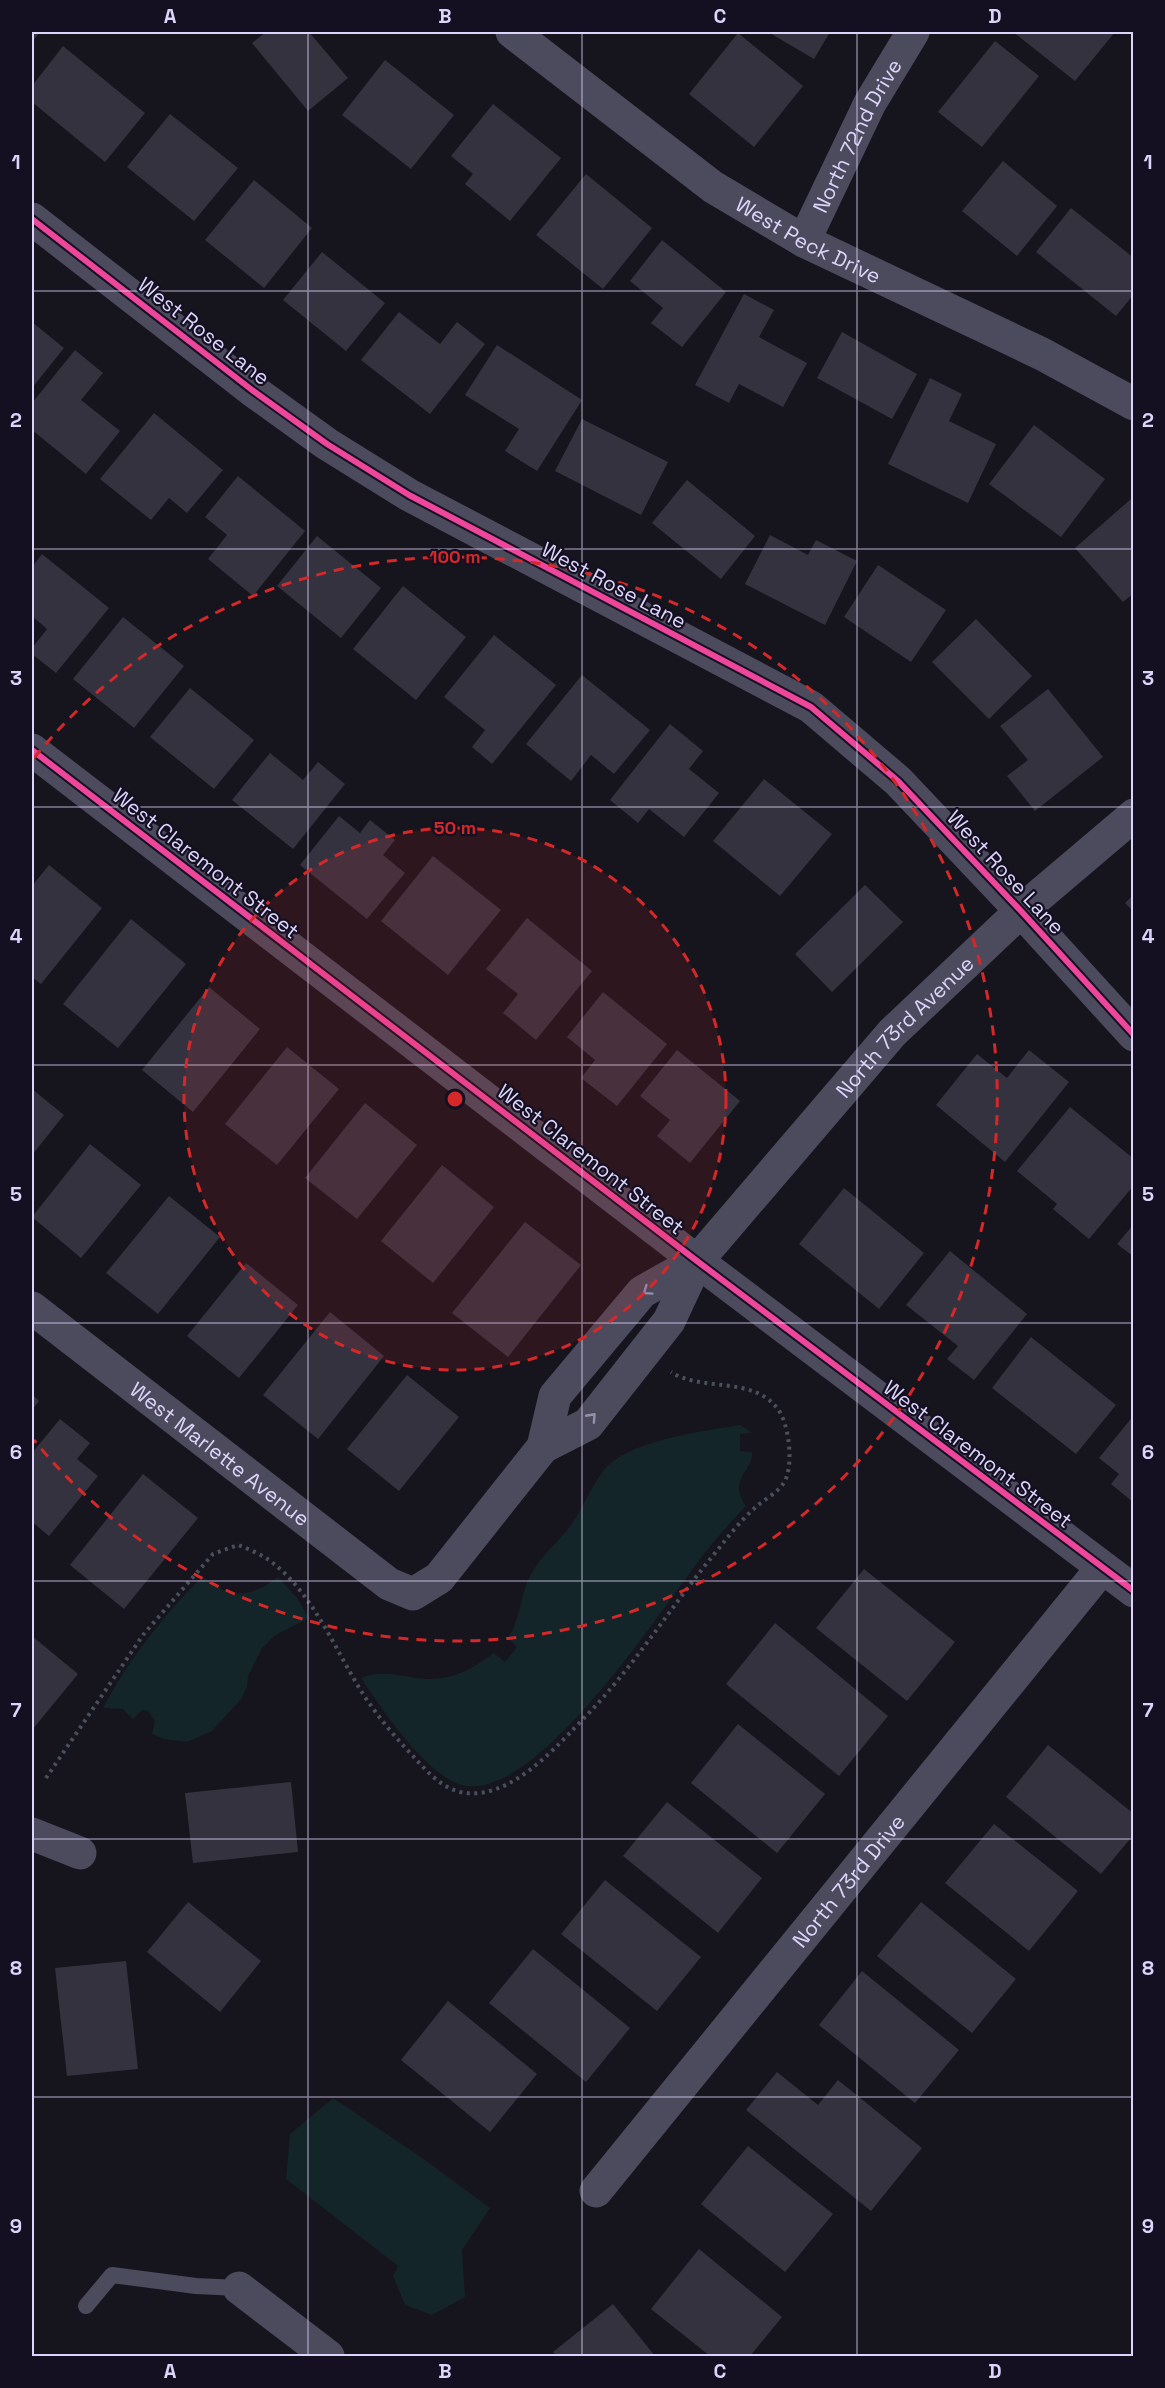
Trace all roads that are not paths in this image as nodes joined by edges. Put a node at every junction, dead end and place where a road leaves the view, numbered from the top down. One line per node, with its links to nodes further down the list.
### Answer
1 (512, 32): 4 (street, West Peck Drive)
2 (913, 32): 4 (street, North 72nd Drive)
3 (32, 219): 8 (street, West Rose Lane)
4 (804, 241): 5 (street, West Peck Drive)
5 (1134, 404)
6 (32, 750): 10 (street, West Claremont Street)
7 (1134, 815): 8 (street, North 73rd Avenue)
8 (1021, 911): 9 (street, West Rose Lane); 10 (street, North 73rd Avenue)
9 (1134, 1035)
10 (697, 1261): 12 (street, North 73rd Avenue, one-way to 10); 12 (street, North 73rd Avenue, one-way to 12); 13 (street, West Claremont Street)
11 (32, 1308): 15 (street, West Marlette Avenue)
12 (543, 1447): 15 (street, North 73rd Avenue)
13 (1102, 1568): 14 (street, West Claremont Street); 18 (street, North 73rd Drive)
14 (1134, 1591)
15 (413, 1594)
16 (32, 1834): 17 (street)
17 (80, 1853)
18 (596, 2191)
19 (239, 2288): 20 (lane); 21 (street)
20 (86, 2306)
21 (328, 2356)

